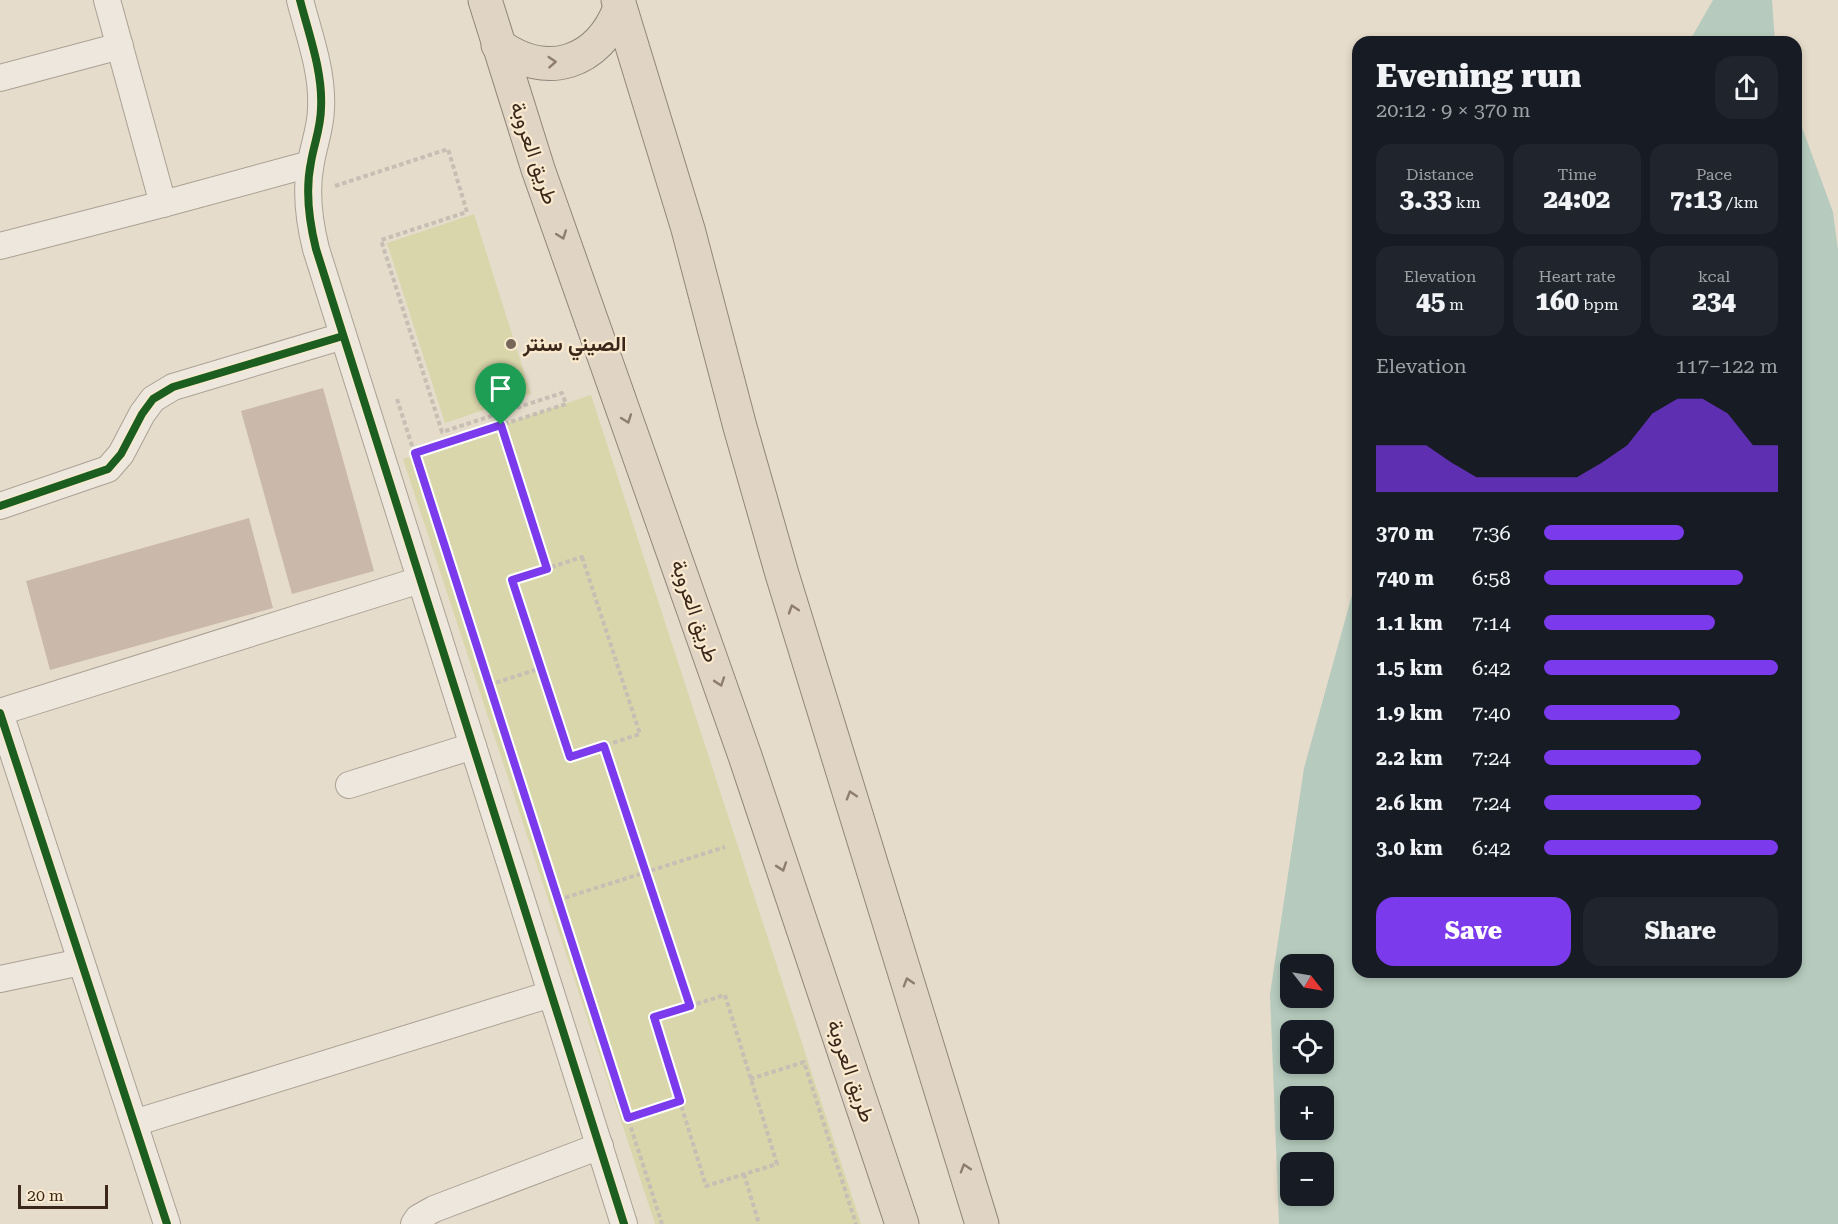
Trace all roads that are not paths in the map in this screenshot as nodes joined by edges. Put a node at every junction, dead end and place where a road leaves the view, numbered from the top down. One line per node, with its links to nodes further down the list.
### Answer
1 (107, 0): 6 (street)
2 (300, 0): 8 (street)
3 (485, 0): 5 (highway, طريق العروبة)
4 (619, 4): 5 (highway, one-way to 4); 26 (highway, one-way to 4)
5 (498, 45): 25 (highway, طريق العروبة, one-way to 25)
6 (120, 46): 7 (street); 9 (street)
7 (0, 78)
8 (310, 164): 9 (street); 11 (street)
9 (163, 204): 10 (street)
10 (0, 246)
11 (344, 336): 12 (street); 13 (street)
12 (0, 506)
13 (420, 580): 14 (street); 15 (street)
14 (0, 712): 17 (street)
15 (473, 746): 16 (street); 19 (street)
16 (350, 785)
17 (81, 962): 18 (street); 20 (street)
18 (0, 979)
19 (551, 994): 20 (street); 21 (street)
20 (134, 1123): 22 (street)
21 (600, 1146): 23 (street); 24 (street)
22 (167, 1224)
23 (414, 1224)
24 (624, 1224)
25 (902, 1224)
26 (982, 1224)

